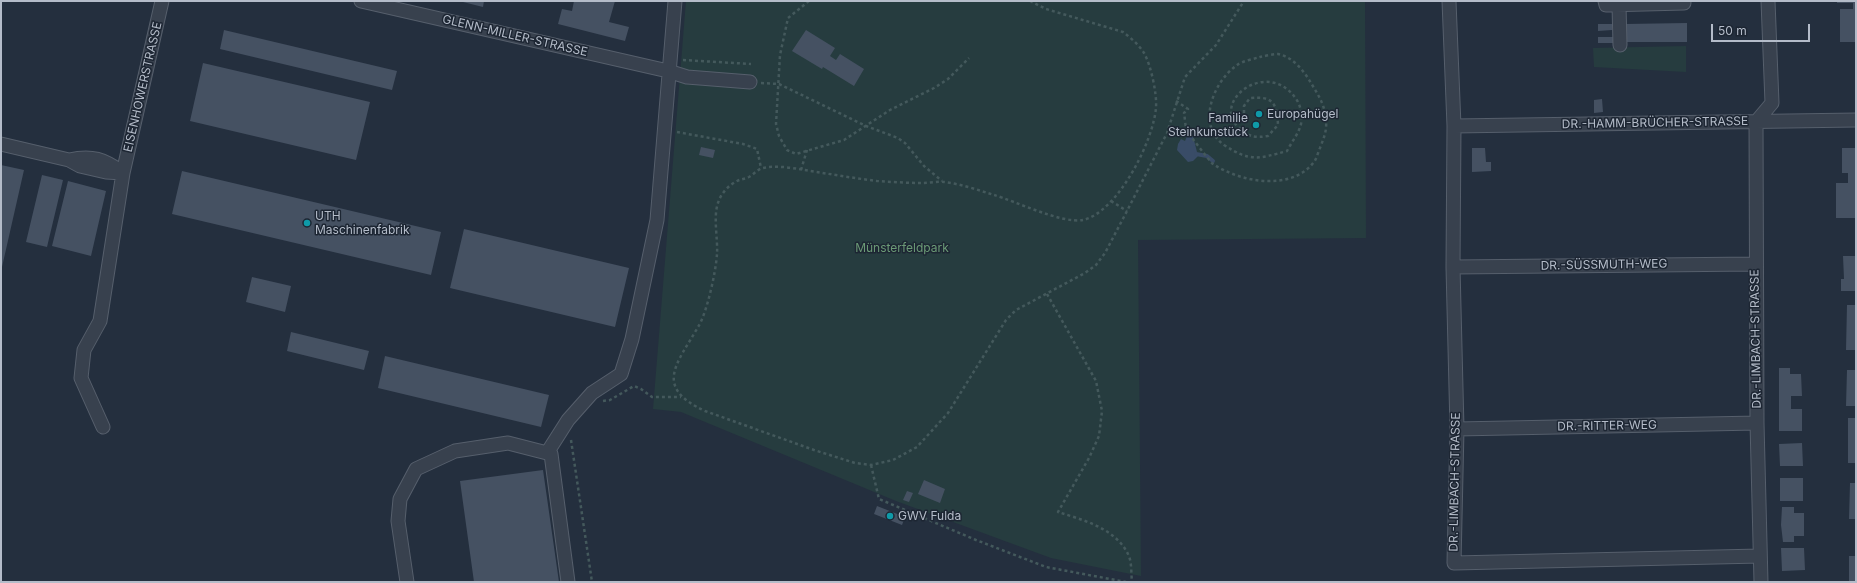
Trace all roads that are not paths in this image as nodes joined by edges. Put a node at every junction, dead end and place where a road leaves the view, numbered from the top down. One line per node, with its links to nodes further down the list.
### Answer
1 (162, 1): 16 (street, EISENHOWERSTRASSE)
2 (361, 1): 10 (street, GLENN-MILLER-STRASSE)
3 (675, 1): 10 (street)
4 (1449, 1): 14 (street, DR.-LIMBACH-STRASSE)
5 (1605, 1): 8 (street)
6 (1768, 1): 13 (street)
7 (1684, 4): 8 (street)
8 (1619, 5): 9 (street)
9 (1620, 45)
10 (668, 71): 11 (street, GLENN-MILLER-STRASSE); 22 (street)
11 (750, 82)
12 (1856, 120): 13 (street, DR.-HAMM-BRÜCHER-STRASSE)
13 (1756, 122): 14 (street, DR.-HAMM-BRÜCHER-STRASSE); 17 (street, DR.-LIMBACH-STRASSE)
14 (1454, 126): 18 (street, DR.-LIMBACH-STRASSE)
15 (1, 144): 16 (street)
16 (123, 173): 20 (street, EISENHOWERSTRASSE)
17 (1755, 264): 18 (street, DR.-SÜSSMUTH-WEG); 19 (street, DR.-LIMBACH-STRASSE)
18 (1453, 267): 21 (street, DR.-LIMBACH-STRASSE)
19 (1757, 423): 21 (street, DR.-RITTER-WEG); 23 (street, DR.-LIMBACH-STRASSE)
20 (103, 427)
21 (1457, 430): 23 (street, DR.-LIMBACH-STRASSE)
22 (547, 453): 24 (street); 25 (street)
23 (1760, 556): 26 (street, DR.-LIMBACH-STRASSE)
24 (407, 582)
25 (568, 582)
26 (1761, 582)

